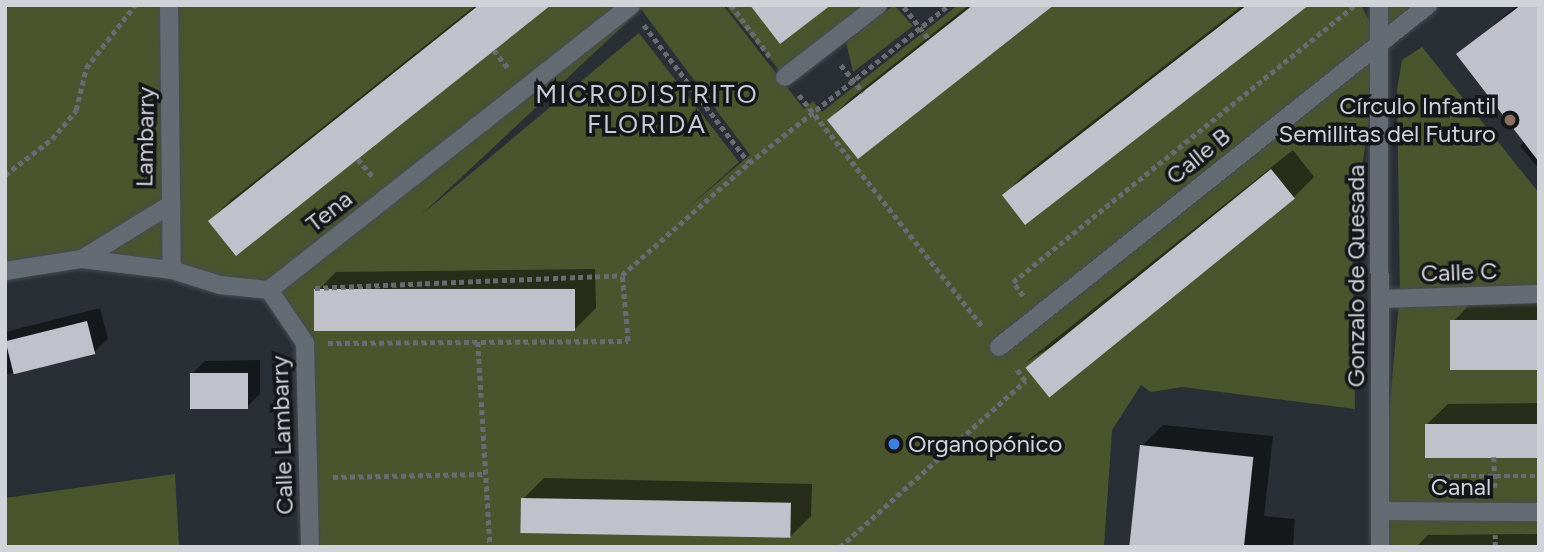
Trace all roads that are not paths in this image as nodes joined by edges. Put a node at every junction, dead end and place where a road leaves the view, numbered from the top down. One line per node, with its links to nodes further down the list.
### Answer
1 (169, 5): 8 (street, Lambarry)
2 (878, 5): 7 (street)
3 (1379, 5): 6 (street, Gonzalo de Quesada)
4 (1428, 5): 6 (street, Calle B)
5 (630, 6): 12 (street, Tena)
6 (1380, 42): 14 (street, Gonzalo de Quesada); 15 (street, Calle B)
7 (785, 77)
8 (168, 206): 9 (street); 10 (street, Lambarry)
9 (82, 259): 10 (street); 11 (street)
10 (172, 270): 12 (street)
11 (5, 271)
12 (269, 290): 18 (street, Calle Lambarry)
13 (1539, 294): 14 (street, Calle C)
14 (1380, 299): 16 (street, Gonzalo de Quesada)
15 (999, 347)
16 (1382, 511): 17 (street, Canal); 19 (street, Gonzalo de Quesada)
17 (1539, 512)
18 (310, 547)
19 (1380, 547)

